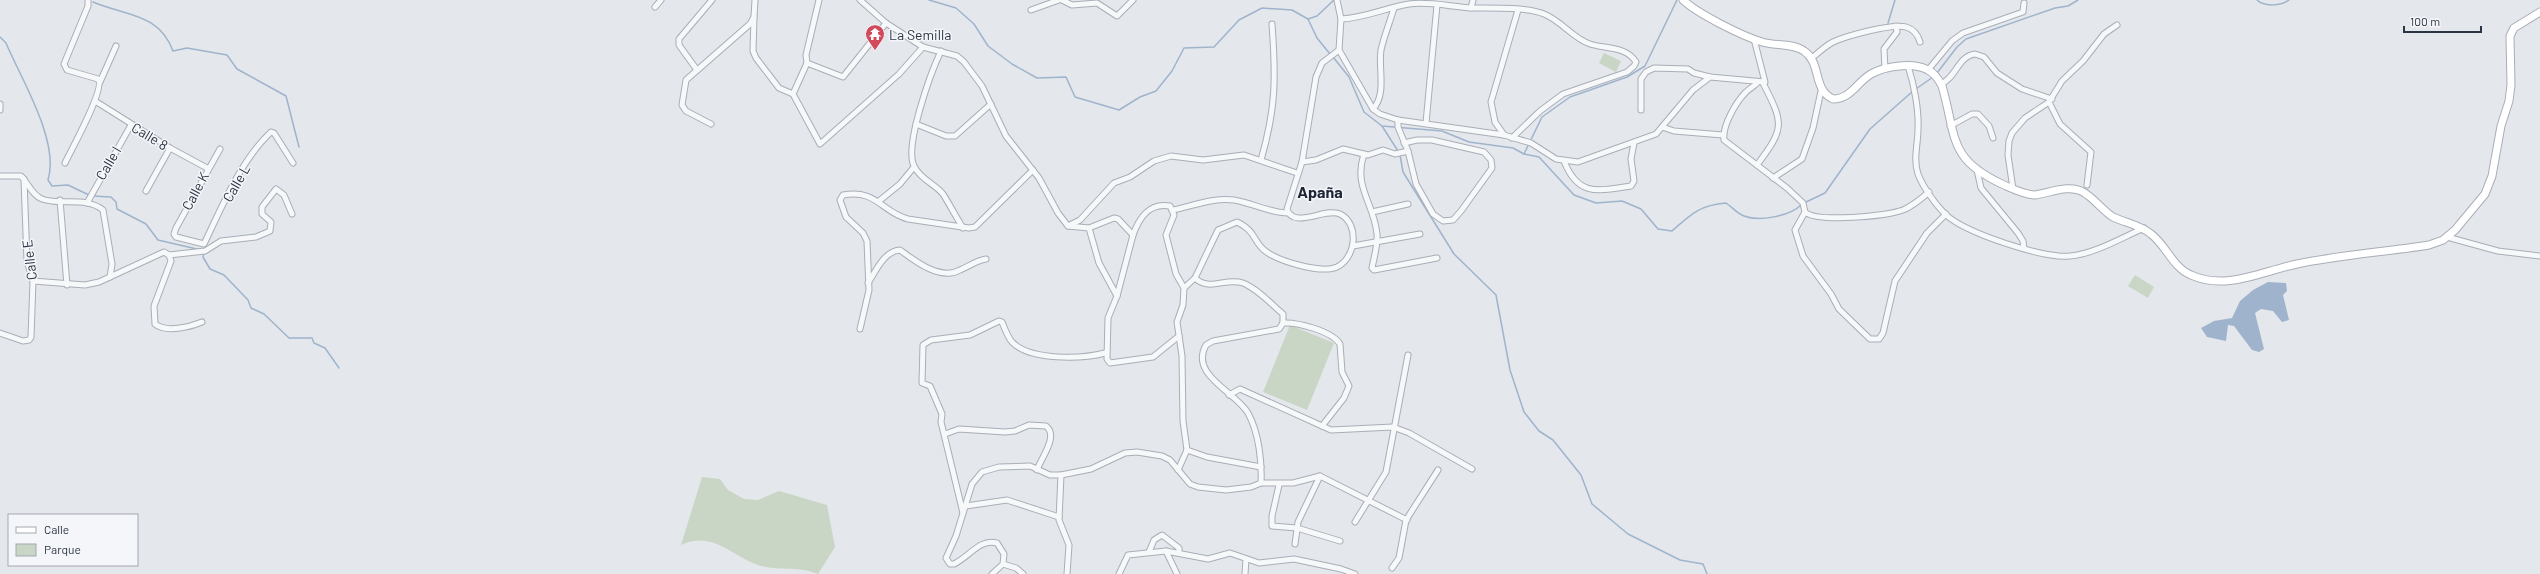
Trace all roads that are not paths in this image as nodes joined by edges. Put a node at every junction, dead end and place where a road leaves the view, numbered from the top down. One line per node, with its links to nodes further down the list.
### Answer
1 (88, 0): 40 (street)
2 (661, 0): 14 (street)
3 (712, 0): 36 (street)
4 (755, 0): 20 (street)
5 (819, 0): 33 (street)
6 (860, 0): 22 (street)
7 (1061, 0): 8 (street); 17 (street)
8 (1133, 0)
9 (1337, 0): 21 (street)
10 (1474, 0): 16 (street)
11 (1685, 1): 26 (main road)
12 (2024, 3): 37 (street)
13 (1437, 5): 15 (street); 16 (street); 52 (street)
14 (655, 6)
15 (1394, 8): 21 (street); 48 (street)
16 (1471, 8): 18 (street)
17 (1031, 10)
18 (1518, 10): 58 (street); 60 (street)
19 (2540, 12): 102 (main road)
20 (754, 17): 36 (street); 43 (street)
21 (1341, 19): 30 (street)
22 (886, 23): 29 (street); 33 (street)
23 (1272, 24): 68 (street)
24 (2117, 25): 44 (street)
25 (1896, 26): 27 (street); 32 (street); 35 (street)
26 (1754, 39): 32 (main road); 41 (street)
27 (1920, 42)
28 (116, 46): 40 (street)
29 (923, 46): 31 (street); 43 (street)
30 (1340, 50): 48 (street); 70 (street)
31 (941, 51): 47 (street); 54 (street)
32 (1811, 59): 42 (main road)
33 (807, 63): 43 (street)
34 (1908, 66): 35 (main road); 37 (main road); 85 (street)
35 (1885, 69): 42 (main road)
36 (697, 70): 53 (street)
37 (1929, 71): 39 (main road)
38 (1710, 78): 41 (street); 50 (street); 57 (street)
39 (1939, 81): 44 (street); 56 (main road)
40 (100, 82): 45 (street)
41 (1761, 82): 59 (street); 73 (street)
42 (1822, 91): 80 (street)
43 (793, 94)
44 (2050, 100): 82 (street); 83 (street)
45 (95, 101): 55 (street, Calle 8); 71 (street)
46 (0, 104): 49 (street)
47 (991, 104): 54 (street); 76 (street)
48 (1373, 109): 51 (street)
49 (0, 110)
50 (1642, 110)
51 (1398, 120): 52 (street); 62 (street)
52 (1426, 122): 58 (street)
53 (711, 124)
54 (916, 124): 74 (street)
55 (131, 125): 64 (street, Calle 8); 88 (street, Calle I)
56 (1950, 126): 61 (street); 77 (main road)
57 (1662, 127): 59 (street); 63 (street)
58 (1504, 135): 60 (street)
59 (1723, 135): 73 (street)
60 (1512, 138): 69 (street)
61 (1993, 138)
62 (1404, 143): 66 (street); 66 (street)
63 (1634, 143): 69 (street); 69 (street)
64 (170, 148): 75 (street, Calle 8); 84 (street)
65 (220, 149): 75 (street, Calle K)
66 (1406, 152): 67 (street)
67 (1364, 154): 70 (street); 91 (street)
68 (1261, 160): 78 (street); 96 (street)
69 (1564, 161)
70 (1302, 162): 78 (street)
71 (64, 163)
72 (293, 163): 104 (street, Calle L)
73 (1757, 165): 80 (street)
74 (914, 167): 87 (street); 97 (street)
75 (207, 168): 104 (street, Calle K)
76 (1033, 170): 96 (street); 97 (street)
77 (1977, 170): 83 (main road); 106 (street)
78 (1297, 173): 94 (street)
79 (0, 176): 81 (street)
80 (1773, 178): 92 (street)
81 (24, 179): 86 (street); 114 (street, Calle E)
82 (2087, 185)
83 (2013, 189): 99 (main road)
84 (146, 191)
85 (1929, 192): 92 (street); 95 (street)
86 (60, 200): 88 (street); 116 (street)
87 (879, 201): 97 (street); 115 (street)
88 (87, 203): 112 (street)
89 (1408, 204): 91 (street)
90 (1173, 210): 94 (street); 101 (street); 117 (street)
91 (1372, 212): 103 (street)
92 (1805, 212): 95 (street)
93 (292, 214): 107 (street)
94 (1288, 214): 105 (street)
95 (1946, 214): 106 (street)
96 (1068, 226): 98 (street)
97 (964, 228)
98 (1089, 228): 101 (street); 118 (street)
99 (2144, 228): 102 (main road); 106 (street)
100 (1420, 234): 103 (street)
101 (1133, 235): 118 (street)
102 (2447, 237): 109 (street)
103 (1376, 242): 105 (street); 110 (street)
104 (204, 244): 107 (street)
105 (1352, 246): 113 (street)
106 (2024, 248)
107 (207, 250): 108 (street)
108 (169, 254): 112 (street); 119 (street)
109 (2540, 256)
110 (1437, 258)
111 (986, 259): 115 (street)
112 (110, 277): 116 (street)
113 (1195, 278): 117 (street); 120 (street)
114 (33, 281): 116 (street); 122 (street, Calle E)
115 (868, 283): 121 (street)
116 (68, 285)
117 (1184, 288): 123 (street)
118 (1117, 296): 124 (street)
119 (202, 322)
120 (1283, 323): 126 (street); 127 (street)
121 (860, 329)
122 (0, 333)
123 (1179, 336): 124 (street); 130 (street)
124 (1106, 353): 129 (street)
125 (1408, 355): 128 (street)
126 (1229, 395): 127 (street); 131 (street)
127 (1322, 426): 128 (street)
128 (1393, 427): 135 (street); 140 (street)
129 (945, 434): 132 (street); 142 (street)
130 (1187, 450): 131 (street); 133 (street)
131 (1261, 467): 138 (street)
132 (1037, 470): 136 (street); 141 (street)
133 (1178, 470): 136 (street); 138 (street)
134 (1438, 470): 144 (street)
135 (1472, 470)
136 (1061, 475): 143 (street)
137 (1320, 476): 139 (street); 140 (street); 146 (street)
138 (1261, 483): 139 (street)
139 (1279, 485): 146 (street)
140 (1368, 499): 144 (street); 145 (street)
141 (966, 506): 142 (street); 143 (street)
142 (964, 514): 153 (street)
143 (1059, 517): 157 (street)
144 (1407, 520): 154 (street)
145 (1355, 522)
146 (1297, 528): 147 (street); 148 (street)
147 (1340, 541)
148 (1294, 544)
149 (1166, 551): 150 (street); 151 (street); 159 (street)
150 (1149, 552): 151 (street); 158 (street)
151 (1179, 553): 152 (street)
152 (1246, 559): 160 (street); 161 (street)
153 (1003, 564): 155 (street); 156 (street)
154 (1392, 568)
155 (992, 574)
156 (1023, 574)
157 (1066, 574)
158 (1119, 574)
159 (1177, 574)
160 (1246, 574)
161 (1355, 574)

